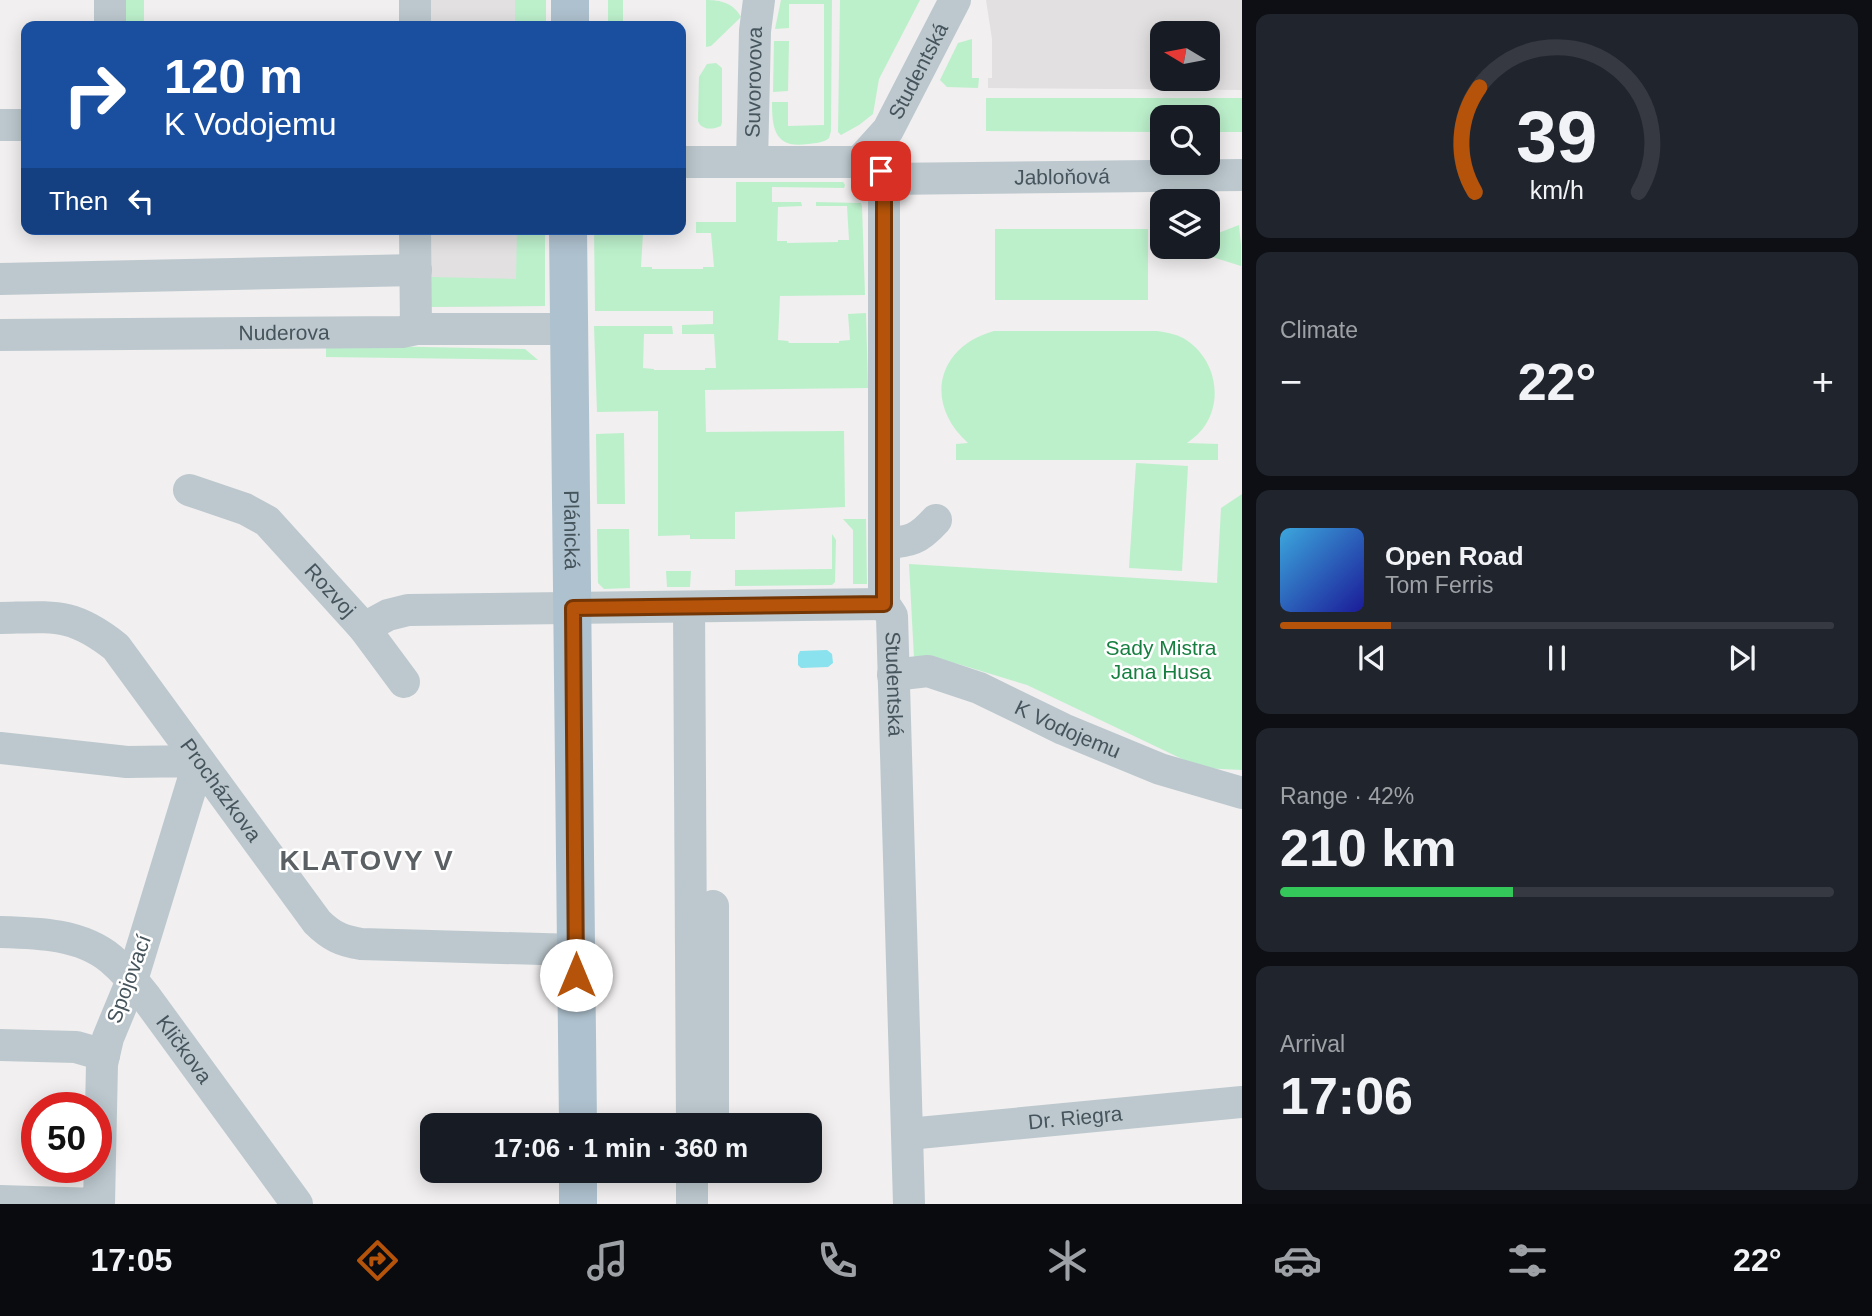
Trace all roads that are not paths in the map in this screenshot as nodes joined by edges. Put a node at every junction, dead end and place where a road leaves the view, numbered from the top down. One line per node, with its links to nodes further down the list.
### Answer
1 (110, 0): 6 (street)
2 (415, 0): 7 (street)
3 (570, 0): 8 (main road)
4 (759, 0): 13 (street, Suvorovova)
5 (955, 0): 14 (street, Studentská)
6 (110, 21)
7 (415, 21)
8 (570, 21)
9 (0, 125): 10 (street)
10 (21, 125)
11 (686, 144): 13 (street)
12 (686, 162): 13 (street, Jabloňová)
13 (741, 162): 14 (street, Jabloňová)
14 (872, 170): 15 (street, Jabloňová); 25 (street, Studentská)
15 (1242, 175)
16 (415, 235): 18 (street)
17 (568, 235): 21 (main road, Plánická)
18 (416, 270): 19 (street); 20 (street)
19 (0, 279)
20 (416, 329): 21 (street, Nuderova); 22 (street, Nuderova)
21 (568, 329): 28 (main road, Plánická)
22 (0, 335)
23 (189, 491): 30 (street, Rozvoj)
24 (936, 520): 25 (street)
25 (884, 544): 26 (street, Studentská)
26 (884, 604): 27 (street); 31 (street, Studentská)
27 (699, 606): 28 (street); 34 (street); 45 (street)
28 (573, 608): 30 (street, Rozvoj); 39 (main road, Plánická)
29 (0, 618): 35 (street, Procházkova)
30 (364, 628): 32 (street)
31 (893, 675): 36 (street, K Vodojemu); 47 (street, Studentská)
32 (404, 682)
33 (0, 748): 35 (street)
34 (710, 755)
35 (199, 761): 39 (street, Procházkova); 40 (street, Spojovací)
36 (1242, 793)
37 (713, 906): 46 (street)
38 (0, 932): 40 (street, Kličkova)
39 (576, 950): 44 (main road, Plánická)
40 (132, 980): 42 (street, Spojovací); 53 (street, Kličkova)
41 (0, 1045): 42 (street)
42 (104, 1055): 52 (street, Spojovací)
43 (1242, 1102): 47 (street, Dr. Riegra)
44 (578, 1113)
45 (692, 1113)
46 (713, 1113)
47 (908, 1134): 57 (street, Studentská)
48 (578, 1183): 54 (main road)
49 (692, 1183): 55 (street)
50 (713, 1183): 56 (street)
51 (0, 1200): 52 (street)
52 (99, 1204)
53 (297, 1204)
54 (578, 1204)
55 (692, 1204)
56 (713, 1204)
57 (909, 1204)

